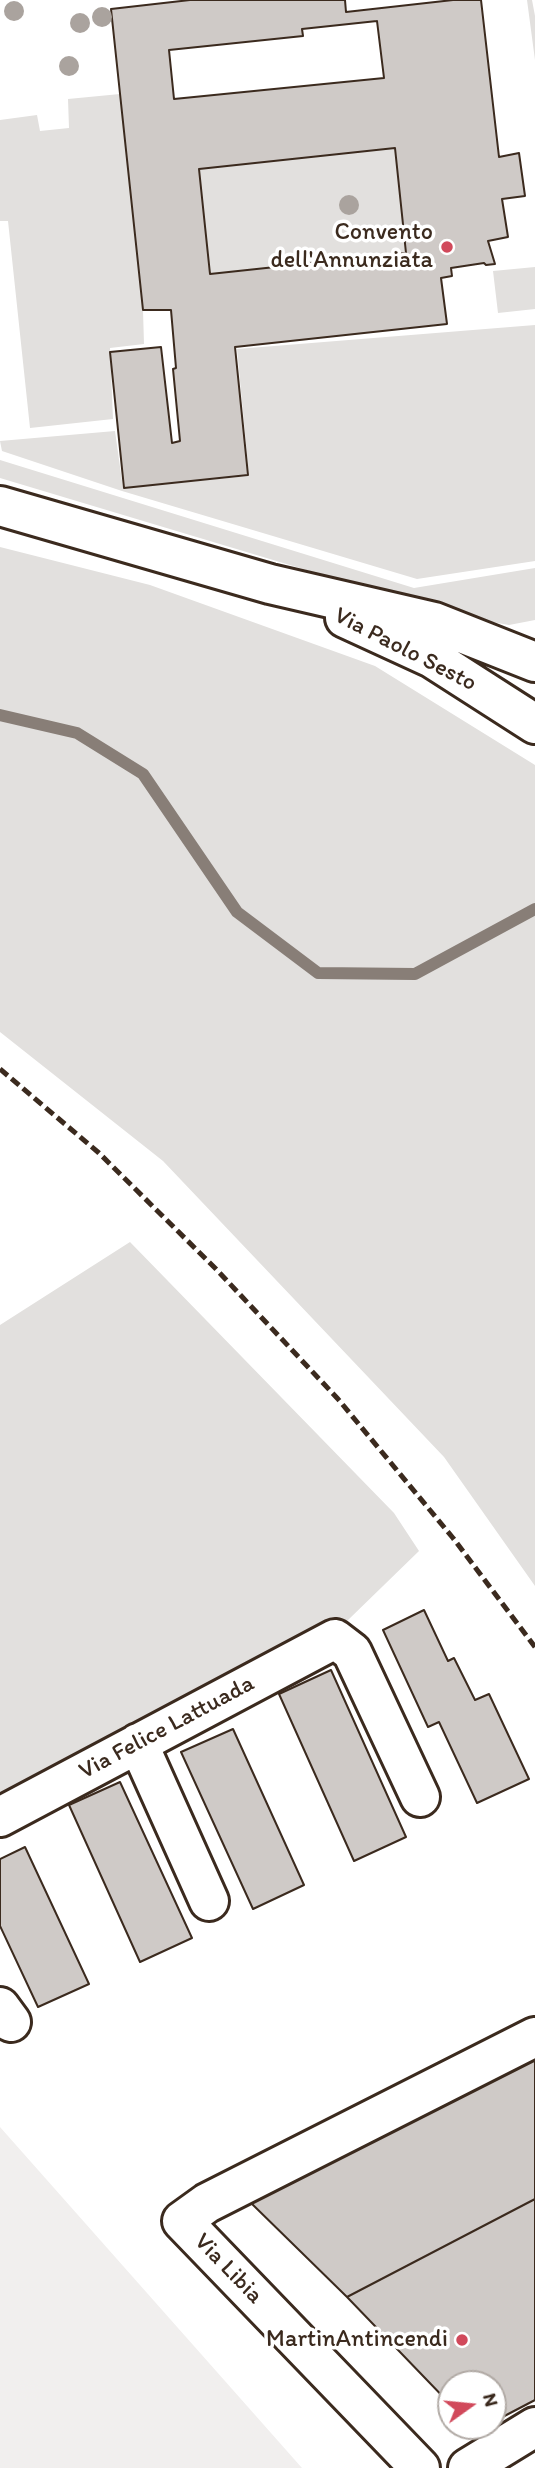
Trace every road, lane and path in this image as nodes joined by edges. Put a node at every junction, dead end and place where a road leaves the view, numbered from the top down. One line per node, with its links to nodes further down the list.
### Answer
1 (0, 506): 2 (street, Via Paolo Sesto)
2 (270, 584): 3 (street, Via Paolo Sesto); 4 (street, Via Paolo Sesto)
3 (535, 662)
4 (535, 724)
5 (138, 1743): 6 (street, Via Felice Lattuada); 7 (street, Via Felice Lattuada); 8 (street)
6 (420, 1797)
7 (0, 1817)
8 (209, 1901)
9 (535, 2037): 11 (street, Via Libia)
10 (535, 2427): 12 (street)
11 (420, 2468)
12 (467, 2468)

